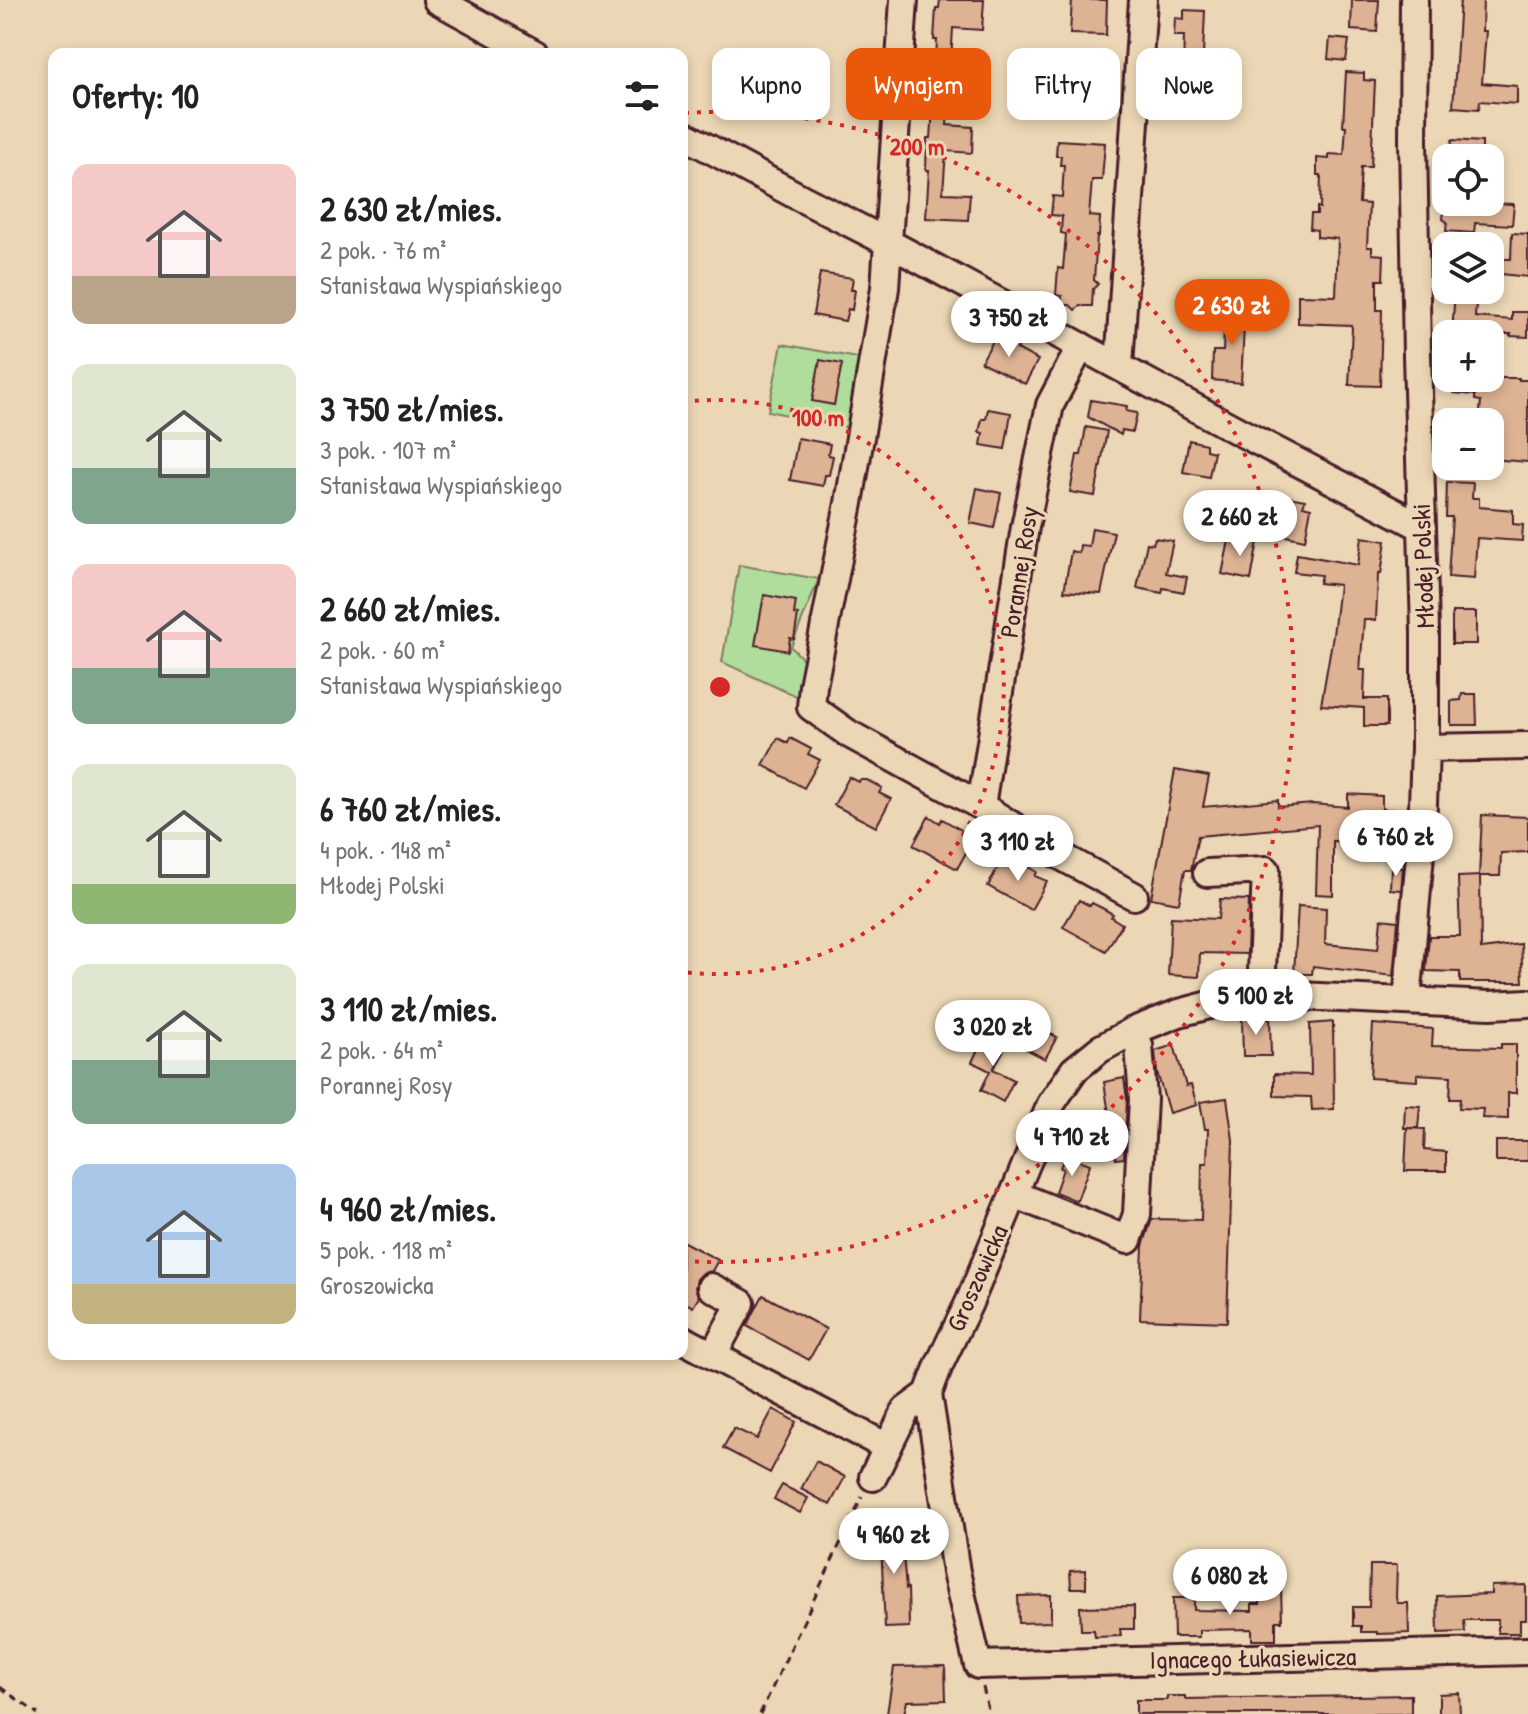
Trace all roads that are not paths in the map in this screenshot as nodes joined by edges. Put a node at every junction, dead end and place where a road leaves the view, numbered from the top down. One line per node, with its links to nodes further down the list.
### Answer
1 (437, 0): 5 (street)
2 (904, 0): 7 (street)
3 (1143, 0): 9 (street)
4 (1414, 0): 10 (street, Młodej Polski)
5 (524, 48)
6 (688, 137): 7 (street)
7 (889, 243): 8 (street); 13 (street)
8 (1081, 346): 9 (street); 13 (street, Porannej Rosy)
9 (1119, 366): 10 (street)
10 (1422, 527): 12 (street, Młodej Polski)
11 (1528, 746): 12 (street)
12 (1425, 748): 17 (street, Młodej Polski)
13 (981, 806): 15 (street)
14 (1207, 873): 16 (street)
15 (1134, 896)
16 (1264, 997): 17 (street, Groszowicka); 19 (street, Groszowicka)
17 (1407, 1001): 18 (street, Groszowicka)
18 (1528, 1003)
19 (1133, 1031): 20 (street, Groszowicka); 20 (street)
20 (1014, 1194): 24 (street, Groszowicka)
21 (711, 1287): 23 (street)
22 (688, 1342): 23 (street)
23 (713, 1355): 25 (street)
24 (928, 1394): 25 (street, Groszowicka); 27 (street, Ignacego Łukasiewicza)
25 (887, 1447): 26 (street, Groszowicka)
26 (873, 1477)
27 (1528, 1651)

